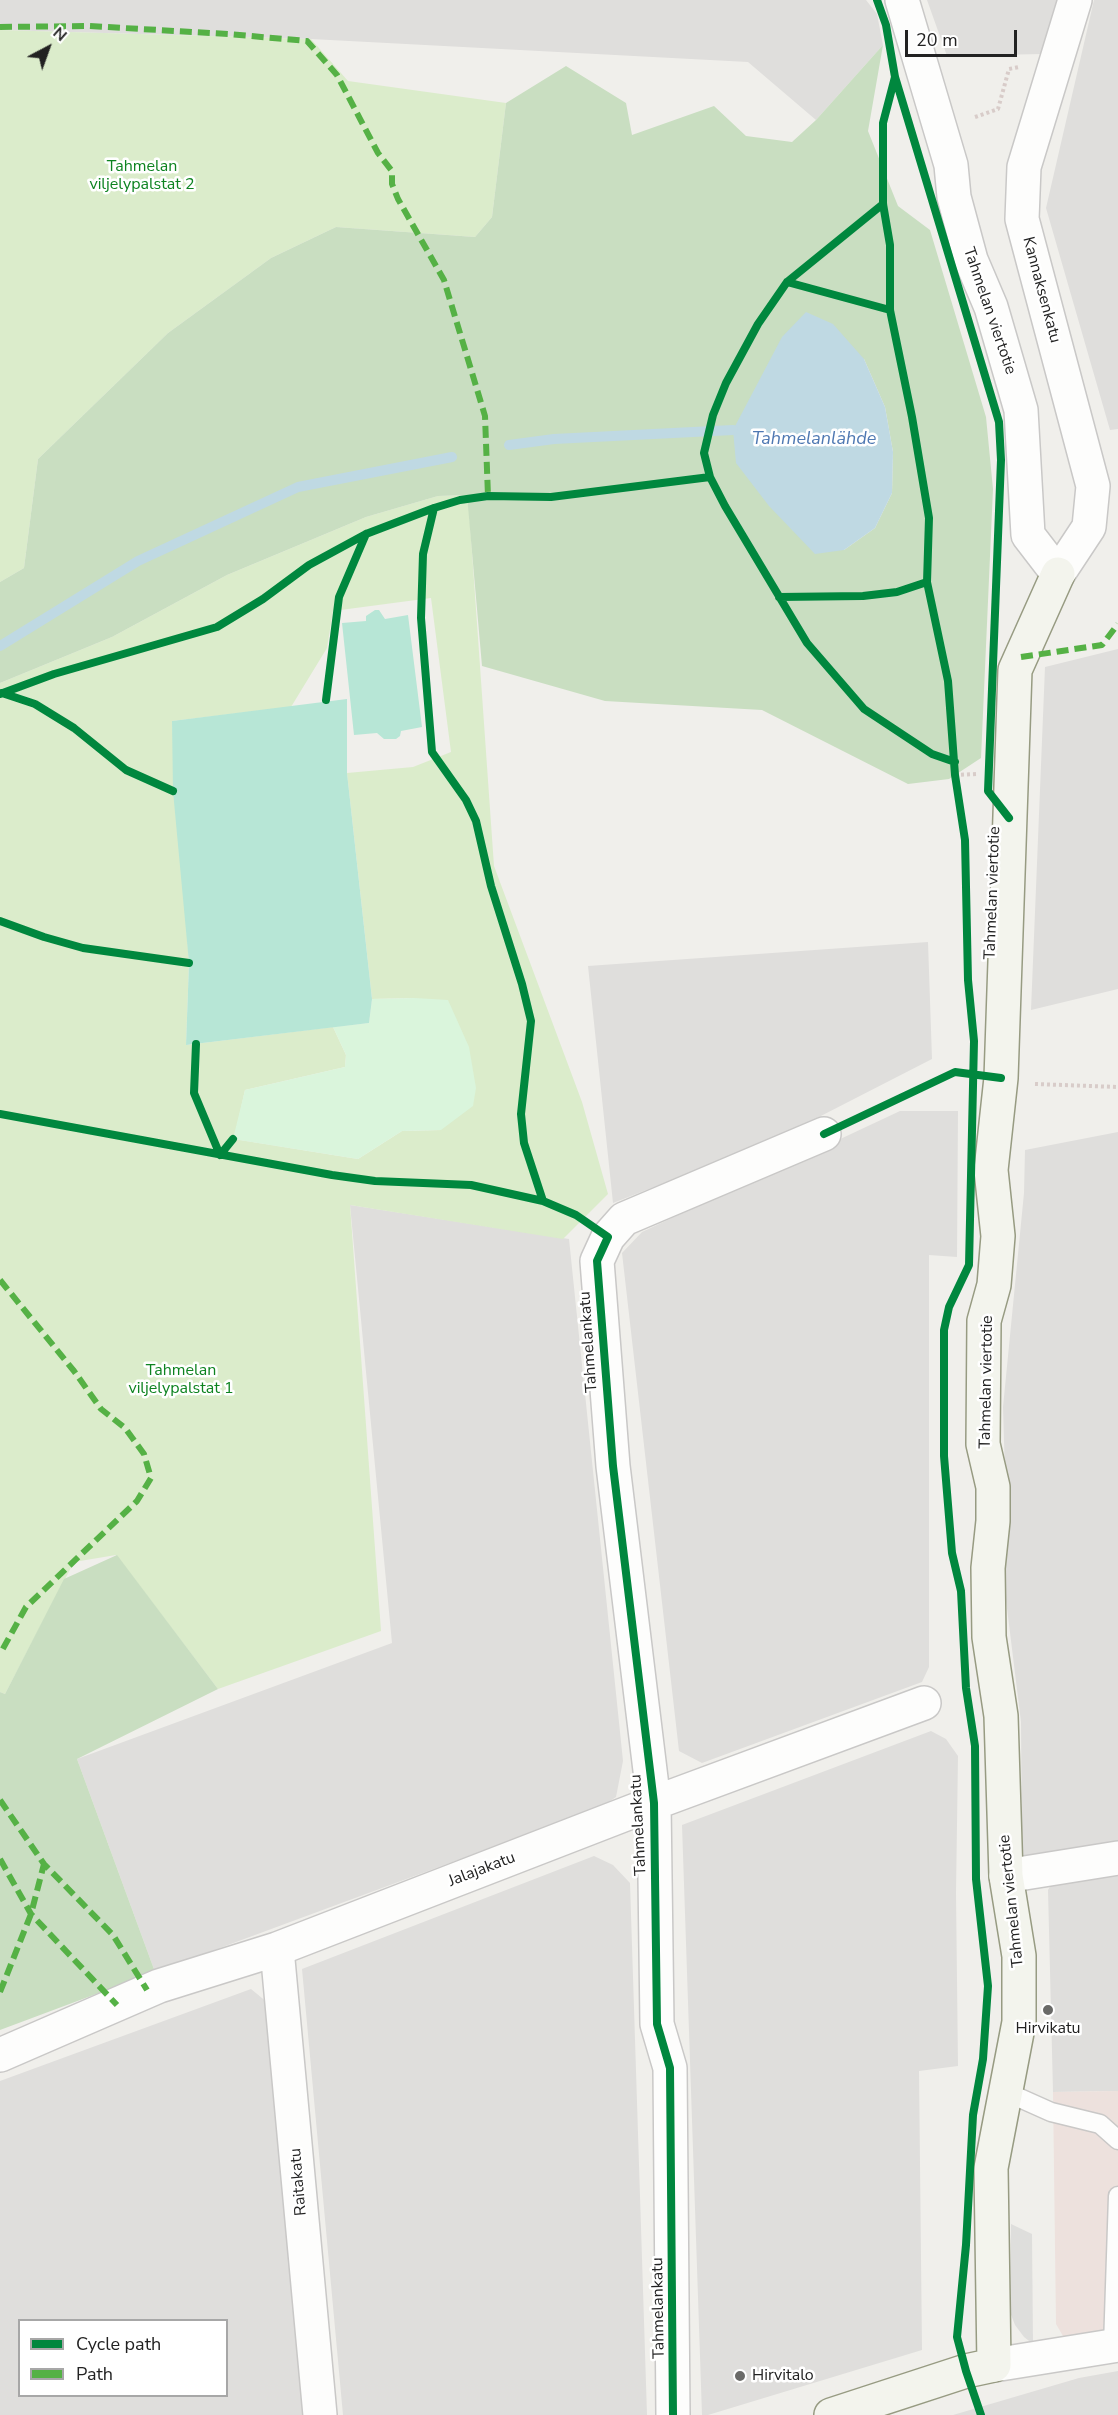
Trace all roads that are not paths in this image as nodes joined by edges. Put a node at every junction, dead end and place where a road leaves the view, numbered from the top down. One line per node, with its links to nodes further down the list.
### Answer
1 (903, 0): 3 (street, Tahmelan viertotie)
2 (1076, 0): 3 (street, Kannaksenkatu)
3 (1058, 574): 8 (street, Tahmelan viertotie)
4 (824, 1134): 6 (street, Tahmelankatu)
5 (924, 1703): 6 (street, Jalajakatu)
6 (654, 1803): 9 (street, Jalajakatu); 17 (street, Tahmelankatu)
7 (1118, 1858): 8 (street)
8 (1006, 1876): 11 (street, Tahmelan viertotie)
9 (277, 1948): 10 (street, Jalajakatu); 16 (street, Raitakatu)
10 (0, 2055)
11 (1004, 2091): 12 (lane); 15 (street, Tahmelan viertotie)
12 (1118, 2140)
13 (1118, 2196): 14 (lane)
14 (1116, 2346): 15 (street)
15 (994, 2365): 18 (street)
16 (320, 2415)
17 (673, 2415)
18 (831, 2415)

